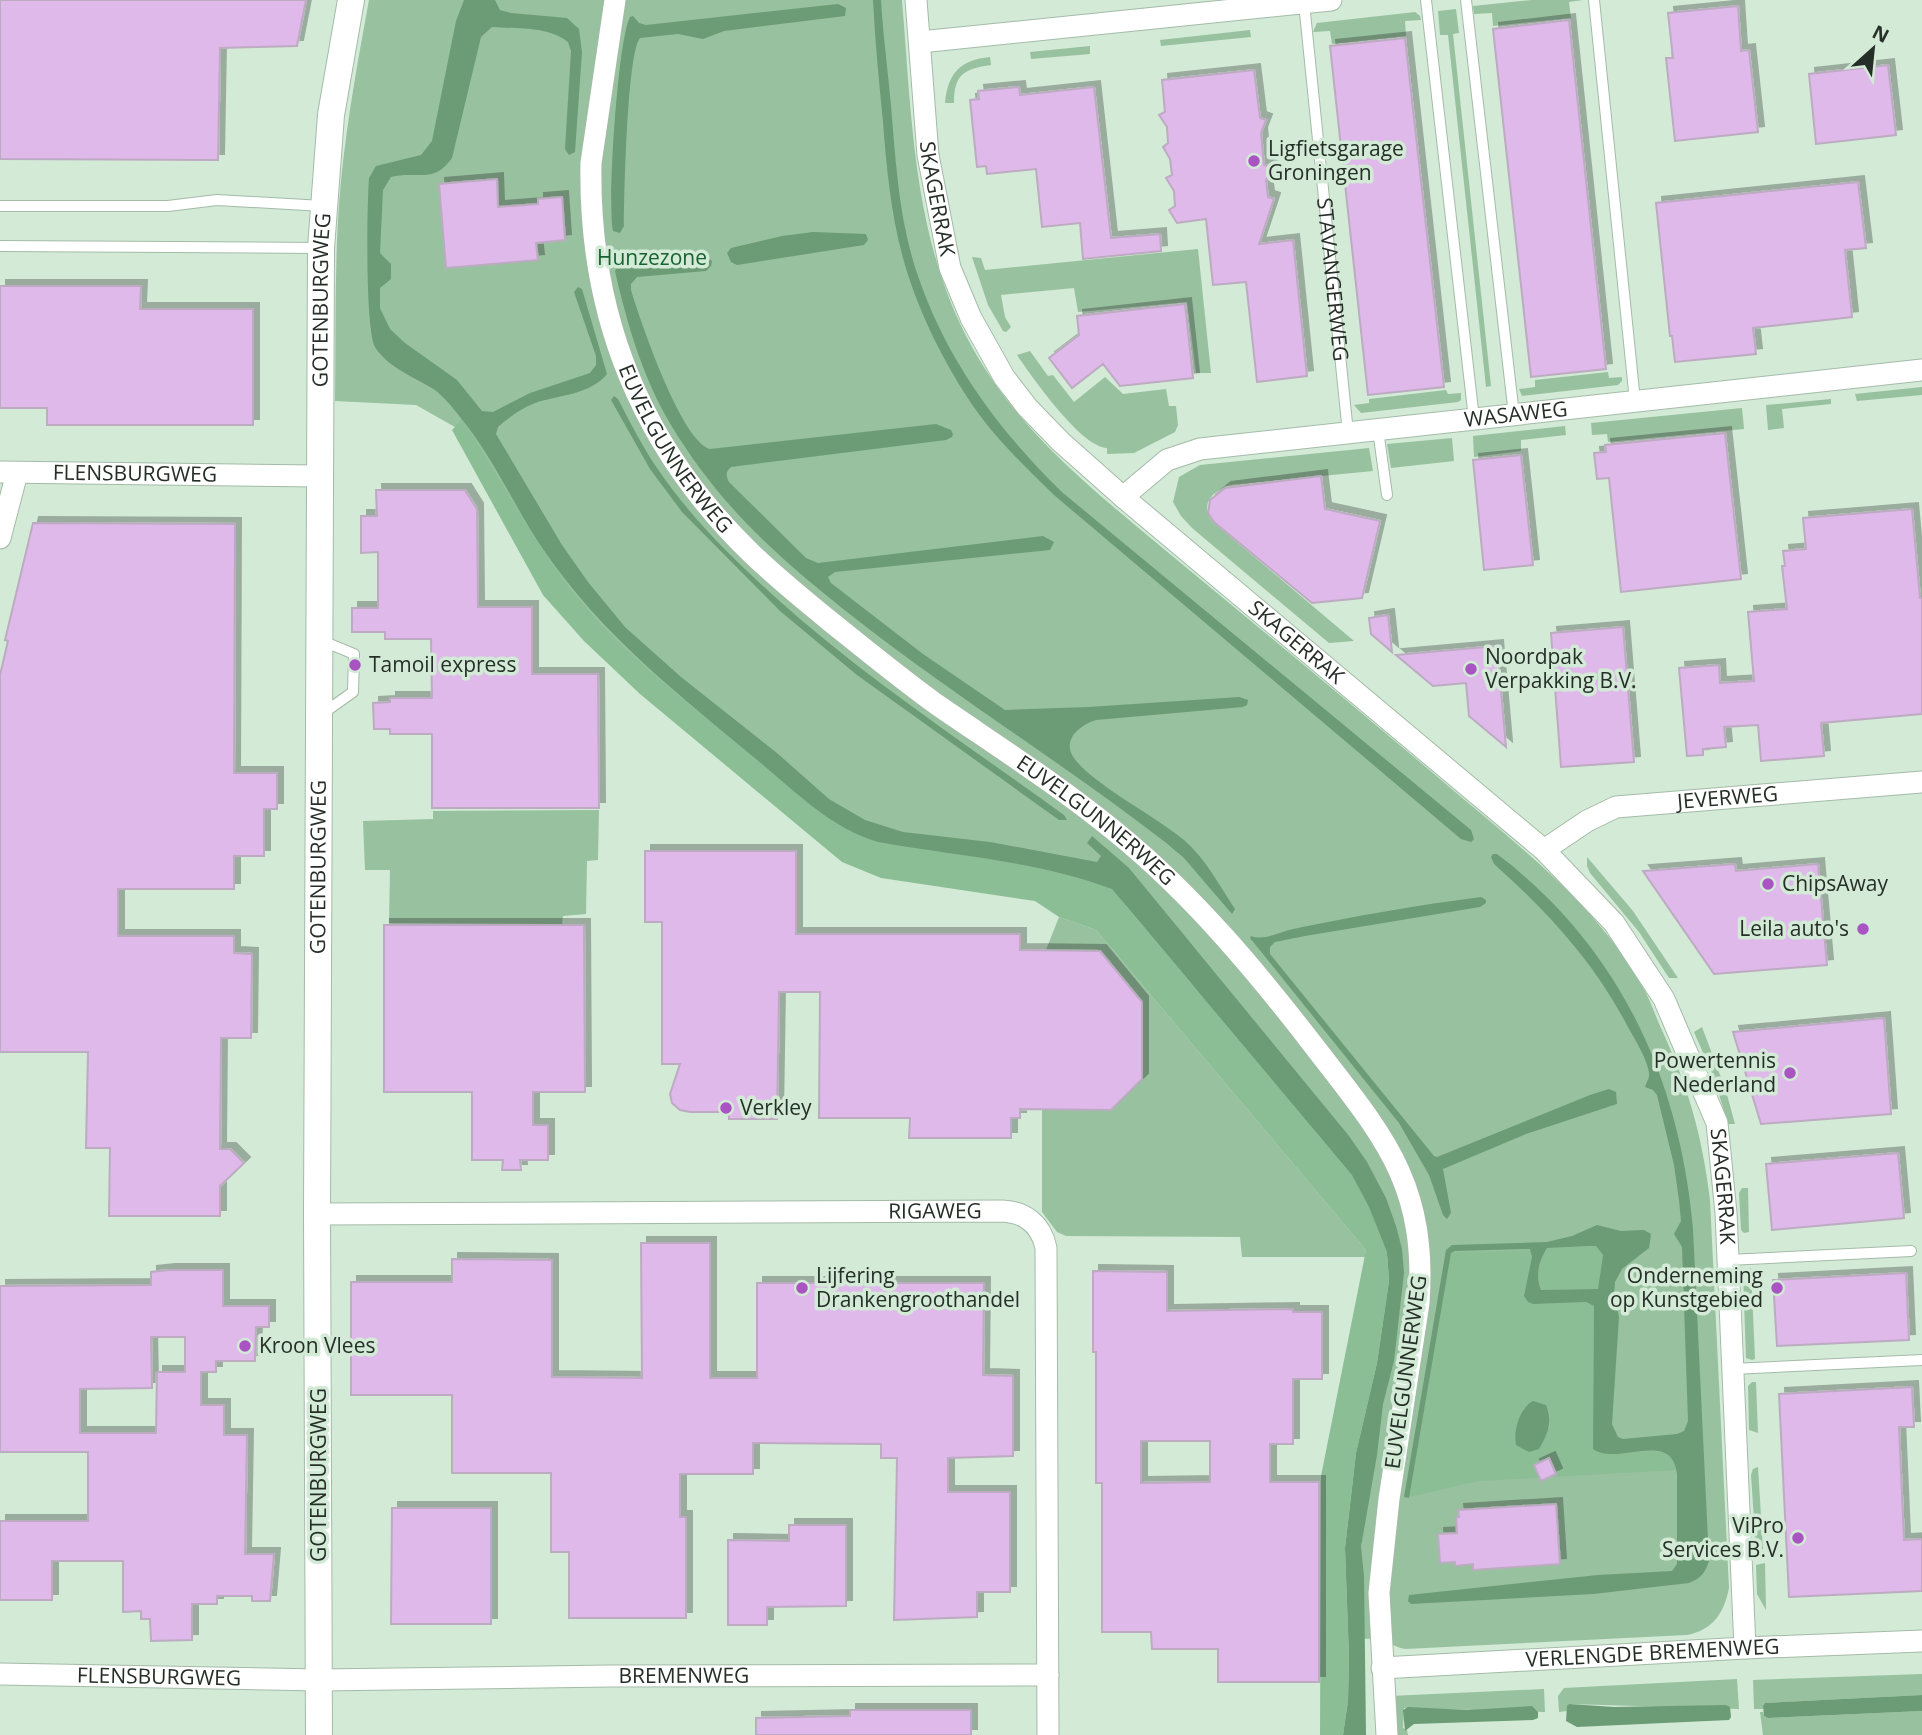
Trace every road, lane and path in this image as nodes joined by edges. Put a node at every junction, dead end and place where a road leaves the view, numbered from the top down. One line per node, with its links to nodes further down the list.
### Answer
1 (351, 0): 11 (street, GOTENBURGWEG)
2 (615, 0): 34 (street, EUVELGUNNERWEG)
3 (916, 0): 9 (street, SKAGERRAK)
4 (1331, 0): 8 (street)
5 (1426, 0): 17 (lane)
6 (1466, 0): 16 (lane)
7 (1594, 0): 15 (lane)
8 (1304, 3): 9 (street); 19 (lane, STAVANGERWEG)
9 (919, 42): 23 (street, SKAGERRAK)
10 (0, 206): 11 (lane)
11 (323, 206): 13 (street, GOTENBURGWEG)
12 (0, 246): 13 (lane)
13 (321, 248): 21 (street, GOTENBURGWEG)
14 (1922, 369): 15 (street, WASAWEG)
15 (1635, 401): 16 (street, WASAWEG)
16 (1514, 415): 17 (street, WASAWEG)
17 (1474, 419): 18 (street, WASAWEG)
18 (1378, 430): 19 (street, WASAWEG); 22 (lane)
19 (1348, 433): 23 (street, WASAWEG)
20 (9, 472): 21 (street, FLENSBURGWEG); 24 (street, FLENSBURGWEG)
21 (319, 475): 27 (street, GOTENBURGWEG)
22 (1387, 495)
23 (1123, 497): 26 (street, SKAGERRAK)
24 (0, 538)
25 (1922, 782): 26 (street, JEVERWEG)
26 (1544, 850): 29 (street, SKAGERRAK)
27 (317, 1214): 36 (street, RIGAWEG); 37 (street, GOTENBURGWEG)
28 (1911, 1251): 29 (lane, SKAGERRAK)
29 (1728, 1260): 31 (street, SKAGERRAK)
30 (1922, 1360): 31 (lane)
31 (1732, 1369): 33 (street, SKAGERRAK)
32 (1922, 1641): 33 (street, VERLENGDE BREMENWEG)
33 (1745, 1648): 34 (street, VERLENGDE BREMENWEG)
34 (1382, 1668): 40 (street, EUVELGUNNERWEG)
35 (0, 1674): 37 (street, FLENSBURGWEG)
36 (1048, 1675): 37 (street, BREMENWEG); 39 (street, RIGAWEG)
37 (320, 1680): 38 (street, GOTENBURGWEG)
38 (319, 1735)
39 (1048, 1735)
40 (1387, 1735)

